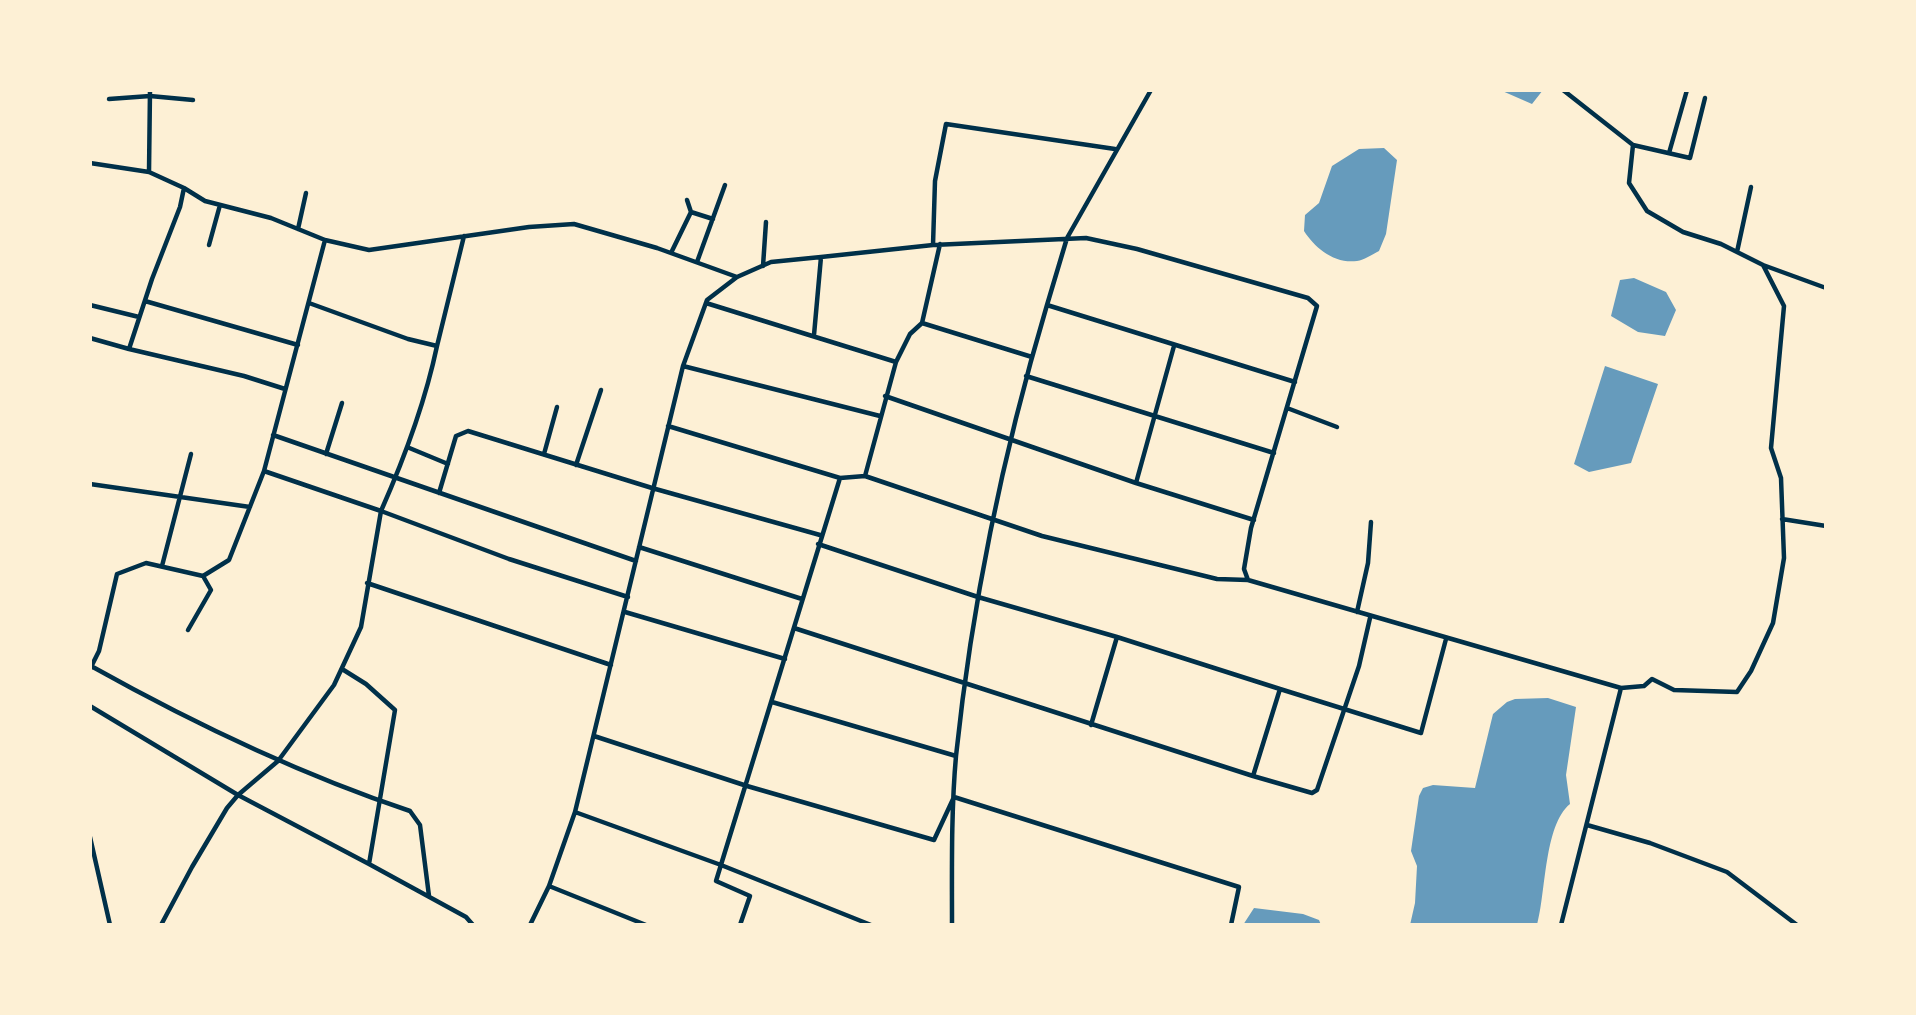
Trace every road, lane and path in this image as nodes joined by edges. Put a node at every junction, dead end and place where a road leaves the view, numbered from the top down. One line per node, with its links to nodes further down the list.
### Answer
1 (1151, 90): 9 (street)
2 (1563, 90): 8 (street)
3 (1688, 90): 10 (street)
4 (150, 93): 6 (street); 7 (street); 12 (street)
5 (1705, 98): 10 (street)
6 (109, 99)
7 (193, 100)
8 (1633, 145): 10 (street); 29 (street)
9 (1115, 150): 24 (street); 28 (street)
10 (1669, 153)
11 (90, 164): 12 (street)
12 (149, 172): 14 (street)
13 (725, 185): 20 (street)
14 (184, 188): 18 (street); 37 (street)
15 (1751, 188): 29 (street)
16 (306, 192): 22 (street)
17 (687, 200): 19 (street)
18 (220, 205): 22 (street); 27 (street)
19 (691, 212): 20 (street); 30 (street)
20 (713, 219): 32 (street)
21 (766, 222): 34 (street)
22 (298, 229): 25 (street)
23 (464, 236): 25 (street); 30 (street); 47 (street)
24 (1067, 238): 26 (street); 40 (street); 54 (street)
25 (325, 240): 38 (street)
26 (940, 244): 28 (street); 43 (street)
27 (209, 245)
28 (933, 245): 31 (street)
29 (1737, 252): 33 (street)
30 (671, 253): 32 (street)
31 (821, 257): 34 (street); 44 (street)
32 (697, 262): 35 (street)
33 (1763, 265): 36 (street); 86 (street)
34 (763, 266): 35 (street)
35 (737, 277): 39 (street)
36 (1826, 287)
37 (145, 301): 42 (street); 46 (street)
38 (309, 303): 46 (street); 47 (street)
39 (706, 303): 44 (street); 52 (street)
40 (1047, 305): 48 (street); 50 (street)
41 (90, 306): 42 (street)
42 (140, 317): 49 (street)
43 (922, 323): 50 (street); 51 (street)
44 (814, 335): 51 (street)
45 (90, 338): 49 (street)
46 (298, 345): 55 (street)
47 (437, 346): 67 (street)
48 (1174, 346): 54 (street); 61 (street)
49 (129, 349): 55 (street)
50 (1032, 357): 53 (street)
51 (896, 363): 57 (street)
52 (683, 366): 62 (street); 63 (street)
53 (1026, 376): 61 (street); 66 (street)
54 (1295, 381): 60 (street)
55 (285, 389): 65 (street)
56 (601, 390): 73 (street)
57 (885, 396): 62 (street); 66 (street)
58 (342, 403): 70 (street)
59 (557, 407): 71 (street)
60 (1287, 408): 64 (street); 68 (street)
61 (1155, 415): 68 (street); 78 (street)
62 (880, 416): 75 (street)
63 (668, 426): 77 (street); 80 (street)
64 (1336, 427)
65 (273, 435): 70 (street); 74 (street)
66 (1010, 437): 78 (street); 85 (street)
67 (407, 447): 72 (street); 76 (street)
68 (1274, 453): 87 (street)
69 (192, 454): 82 (street)
70 (326, 454): 76 (street)
71 (544, 454): 72 (street); 73 (street)
72 (448, 464): 81 (street)
73 (576, 465): 80 (street)
74 (264, 471): 83 (street); 84 (street)
75 (865, 476): 77 (street); 85 (street)
76 (396, 477): 81 (street); 84 (street)
77 (840, 478): 90 (street)
78 (1136, 483): 87 (street)
79 (90, 484): 82 (street)
80 (652, 488): 90 (street); 92 (street)
81 (439, 493): 93 (street)
82 (179, 496): 83 (street); 94 (street)
83 (250, 507): 95 (street)
84 (381, 512): 97 (street); 98 (street)
85 (992, 517): 96 (street); 99 (street)
86 (1782, 519): 89 (street); 113 (street)
87 (1254, 520): 96 (street)
88 (1371, 522): 102 (street)
89 (1826, 526)
90 (820, 535): 91 (street)
91 (818, 544): 99 (street); 100 (street)
92 (639, 547): 93 (street); 100 (street)
93 (636, 561): 98 (street)
94 (162, 567): 95 (street); 110 (street)
95 (203, 576): 105 (street)
96 (1248, 580): 102 (street)
97 (367, 583): 109 (street); 111 (street)
98 (628, 597): 101 (street)
99 (978, 597): 106 (street); 112 (street)
100 (802, 599): 104 (street)
101 (625, 612): 108 (street); 109 (street)
102 (1357, 612): 103 (street)
103 (1370, 618): 107 (street); 117 (street)
104 (794, 628): 108 (street); 112 (street)
105 (188, 630)
106 (1117, 637): 114 (street); 118 (street)
107 (1446, 639): 113 (street); 117 (street)
108 (785, 659): 115 (street)
109 (611, 665): 119 (street)
110 (91, 667): 121 (street)
111 (342, 669): 121 (street); 126 (street)
112 (967, 682): 118 (street); 120 (street)
113 (1621, 688): 128 (street)
114 (1280, 689): 117 (street); 122 (street)
115 (772, 702): 120 (street); 123 (street)
116 (90, 706): 124 (street)
117 (1343, 708): 122 (street)
118 (1091, 725): 122 (street)
119 (594, 736): 123 (street); 127 (street)
120 (956, 756): 125 (street)
121 (278, 761): 124 (street); 126 (street)
122 (1253, 776)
123 (747, 786): 125 (street); 131 (street)
124 (238, 795): 130 (street); 135 (street)
125 (954, 797): 141 (street); 142 (street)
126 (378, 801): 130 (street); 133 (street)
127 (575, 812): 131 (street); 132 (street)
128 (1587, 825): 143 (street); 144 (street)
129 (90, 837): 134 (street)
130 (369, 864): 133 (street)
131 (721, 865): 139 (street); 140 (street)
132 (549, 886): 137 (street); 138 (street)
133 (429, 896): 136 (street)
134 (110, 925)
135 (162, 925)
136 (473, 925)
137 (530, 925)
138 (646, 925)
139 (740, 925)
140 (871, 925)
141 (952, 925)
142 (1232, 925)
143 (1561, 925)
144 (1797, 925)

